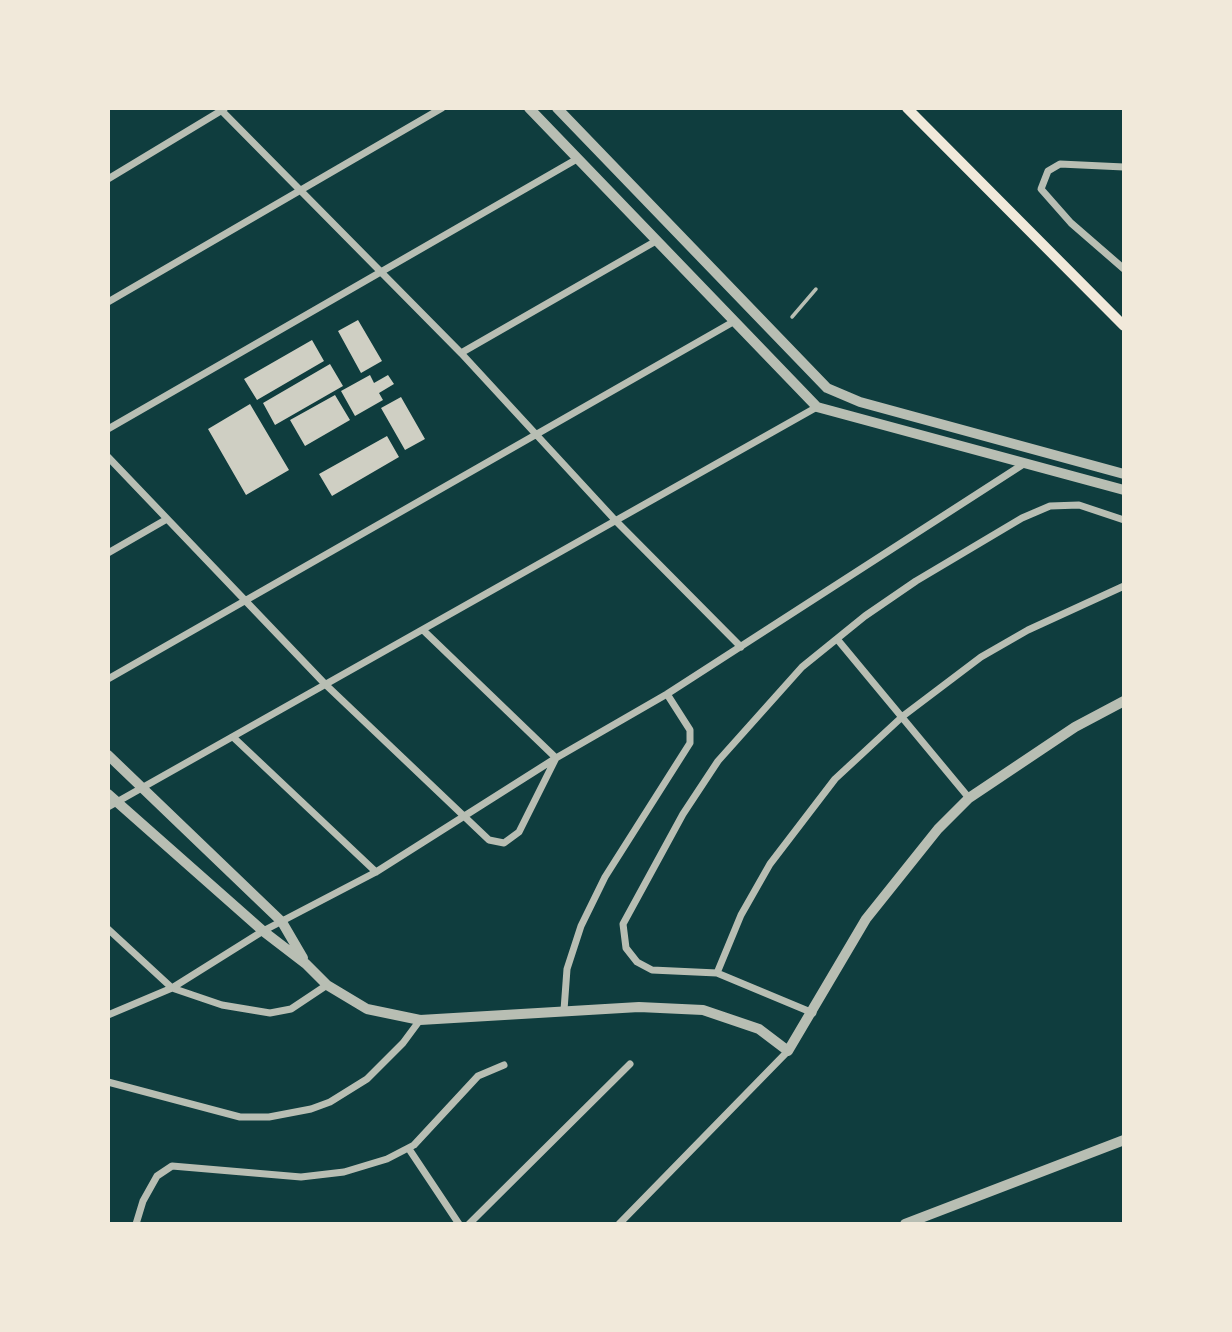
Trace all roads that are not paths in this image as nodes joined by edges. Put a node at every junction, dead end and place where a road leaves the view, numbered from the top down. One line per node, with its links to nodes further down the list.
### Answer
1 (442, 108): 9 (street)
2 (529, 108): 6 (street)
3 (557, 108): 19 (street)
4 (907, 108): 17 (main road)
5 (222, 109): 8 (street); 9 (street)
6 (577, 159): 10 (street); 12 (street)
7 (1124, 167): 11 (street)
8 (108, 179)
9 (300, 193): 12 (street); 14 (street)
10 (656, 241): 16 (street); 18 (street)
11 (1124, 269)
12 (381, 272): 18 (street); 21 (street)
13 (816, 289): 15 (lane)
14 (108, 302)
15 (792, 317)
16 (733, 322): 20 (street); 22 (street)
17 (1124, 326)
18 (461, 353): 22 (street)
19 (835, 393): 20 (street); 25 (street)
20 (817, 407): 24 (street); 28 (street)
21 (108, 429)
22 (538, 433): 28 (street); 32 (street)
23 (108, 457): 27 (street)
24 (1022, 465): 26 (street); 35 (street)
25 (1124, 474)
26 (1124, 490)
27 (167, 519): 30 (street); 32 (street)
28 (615, 520): 33 (street); 35 (street)
29 (1124, 520): 34 (street)
30 (108, 553)
31 (1124, 586): 40 (street)
32 (246, 601): 36 (street); 37 (street)
33 (423, 629): 37 (street); 43 (street)
34 (837, 639): 40 (street); 54 (street)
35 (741, 647): 38 (street)
36 (108, 678)
37 (326, 684): 41 (street); 48 (street)
38 (667, 694): 43 (street); 57 (street)
39 (1124, 701): 46 (street)
40 (902, 716): 46 (street); 54 (street)
41 (233, 737): 44 (street); 49 (street)
42 (108, 755): 44 (street)
43 (556, 758): 48 (street); 48 (street)
44 (141, 788): 47 (street); 50 (street)
45 (108, 794): 47 (street)
46 (968, 799): 58 (street)
47 (113, 805): 52 (street)
48 (465, 817): 49 (street)
49 (376, 872): 50 (street)
50 (282, 922): 52 (street); 53 (street)
51 (108, 929): 56 (street)
52 (262, 931): 53 (street); 56 (street)
53 (306, 964): 55 (street)
54 (717, 973): 58 (street)
55 (327, 985): 56 (street); 60 (street)
56 (172, 988): 59 (street)
57 (564, 1010): 60 (street); 61 (street)
58 (813, 1013): 61 (street)
59 (108, 1015)
60 (420, 1020): 64 (street)
61 (788, 1051): 70 (street)
62 (630, 1064): 69 (street)
63 (504, 1065): 66 (street)
64 (108, 1082)
65 (1124, 1140): 71 (street)
66 (409, 1149): 67 (street); 68 (street)
67 (136, 1223)
68 (459, 1223)
69 (469, 1223)
70 (619, 1223)
71 (905, 1223)

